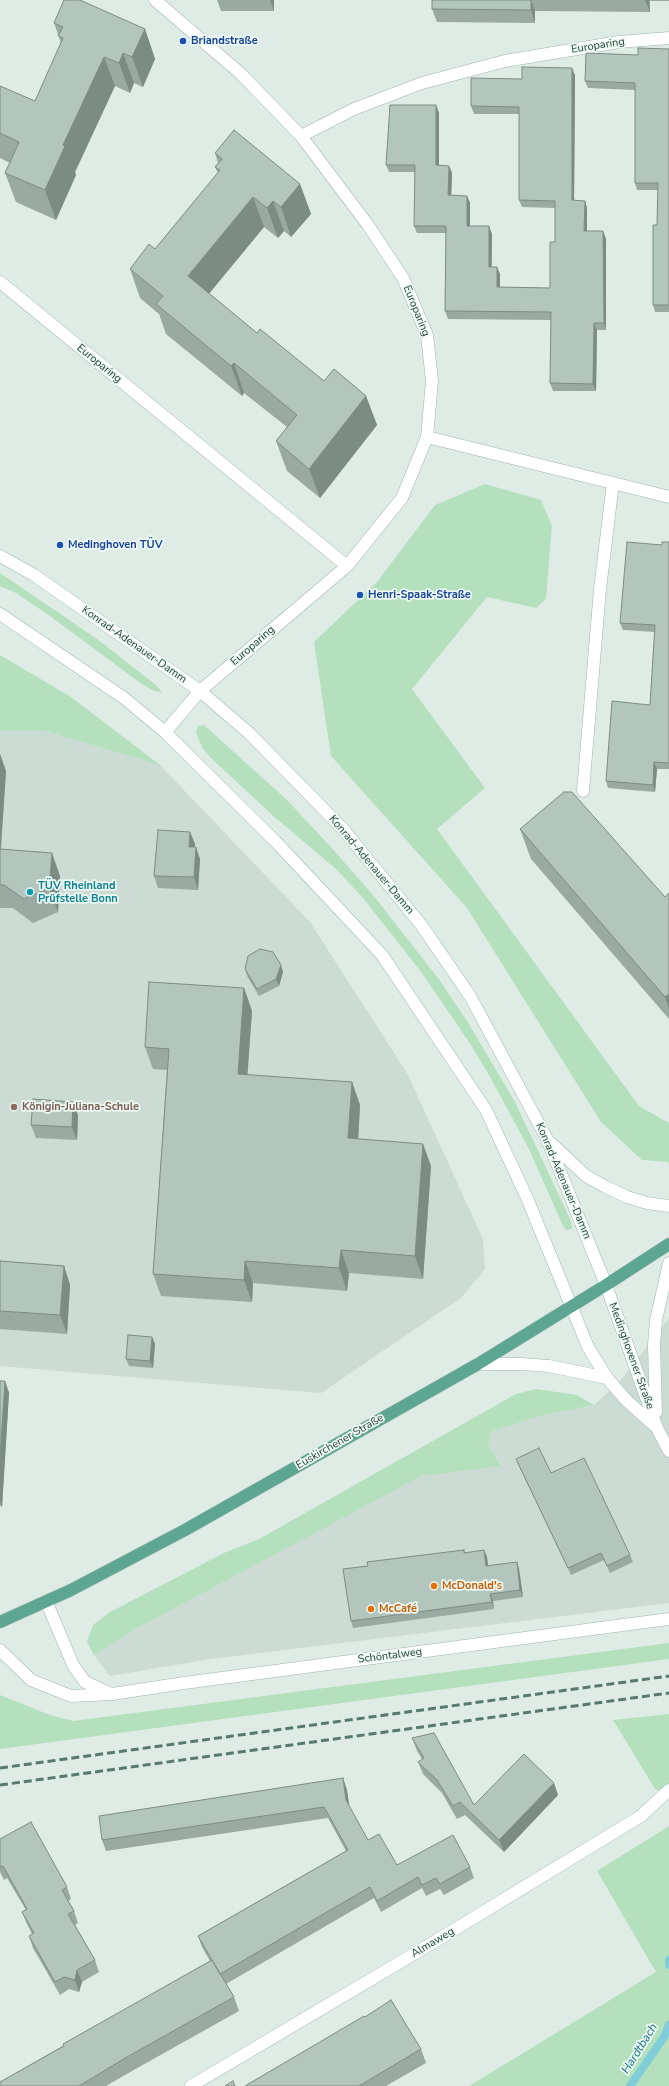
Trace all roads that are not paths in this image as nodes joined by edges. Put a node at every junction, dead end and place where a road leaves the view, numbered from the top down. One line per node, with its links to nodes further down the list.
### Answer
1 (155, 0): 3 (street, Europaring)
2 (669, 38): 3 (street, Europaring)
3 (301, 136): 5 (street, Europaring)
4 (0, 282): 9 (street, Europaring)
5 (427, 436): 6 (street); 9 (street, Europaring)
6 (613, 483): 7 (street); 13 (street)
7 (669, 497)
8 (0, 556): 11 (street, Konrad-Adenauer-Damm)
9 (347, 566): 11 (street, Europaring)
10 (0, 614): 12 (street)
11 (200, 691): 12 (street, Europaring); 14 (street, Konrad-Adenauer-Damm)
12 (164, 732): 19 (street)
13 (583, 791)
14 (548, 1139): 15 (street); 18 (street, Konrad-Adenauer-Damm)
15 (669, 1206)
16 (669, 1244): 18 (main road, Euskirchener Straße)
17 (669, 1263): 22 (street)
18 (606, 1286): 19 (main road, Euskirchener Straße); 22 (street, Medinghovener Straße)
19 (572, 1307): 20 (main road, Euskirchener Straße); 21 (street, Medinghovener Straße)
20 (478, 1364): 21 (street); 24 (main road, Euskirchener Straße)
21 (607, 1378): 22 (street, Medinghovener Straße)
22 (657, 1428): 23 (street, Medinghovener Straße)
23 (669, 1451)
24 (46, 1601): 26 (main road, Euskirchener Straße); 28 (street)
25 (669, 1619): 28 (street, Schöntalweg)
26 (0, 1622)
27 (0, 1650): 28 (street, Schöntalweg)
28 (112, 1694)
29 (669, 1790): 30 (street, Almaweg)
30 (191, 2086)

